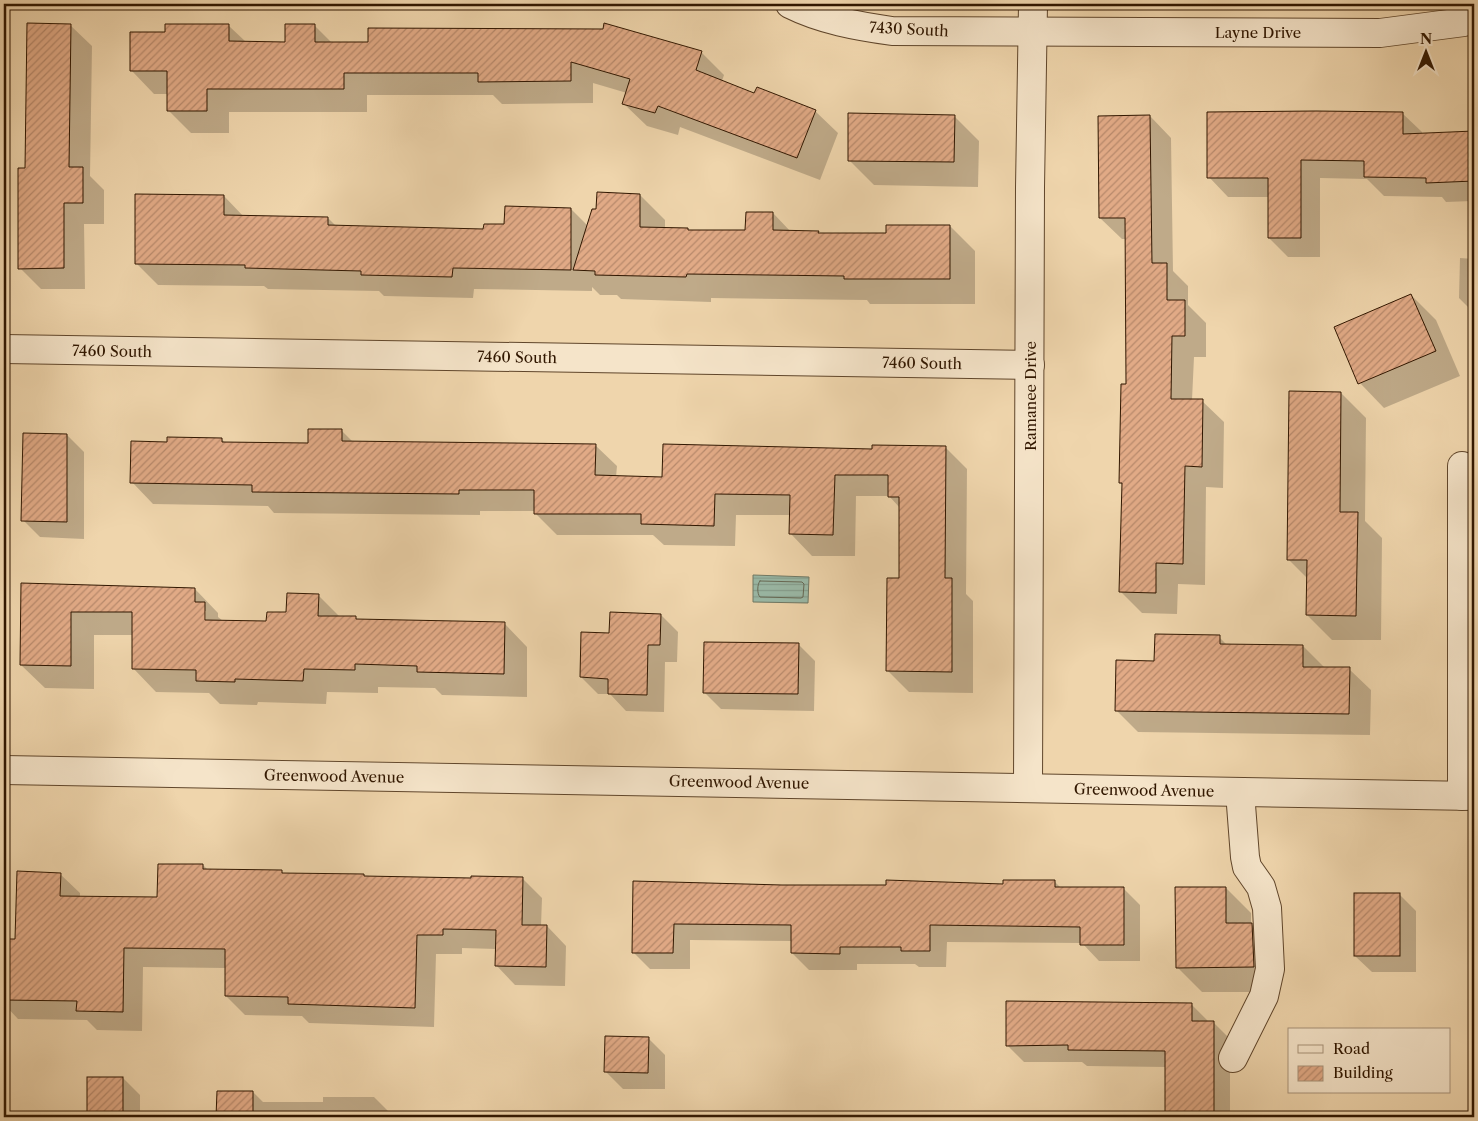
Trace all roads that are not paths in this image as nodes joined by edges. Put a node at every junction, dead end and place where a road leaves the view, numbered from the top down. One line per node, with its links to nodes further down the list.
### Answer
1 (790, 4): 4 (street, 7430 South)
2 (1033, 4): 4 (street, Ramanee Drive)
3 (1465, 4): 4 (street, Layne Drive)
4 (1033, 32): 6 (street, Ramanee Drive)
5 (4, 349): 6 (street, 7460 South)
6 (1030, 365): 9 (street, Ramanee Drive)
7 (1462, 466): 11 (street)
8 (4, 770): 9 (street, Greenwood Avenue)
9 (1028, 787): 10 (street, Greenwood Avenue)
10 (1240, 792): 11 (street, Greenwood Avenue); 12 (street)
11 (1468, 796)
12 (1233, 1058)

